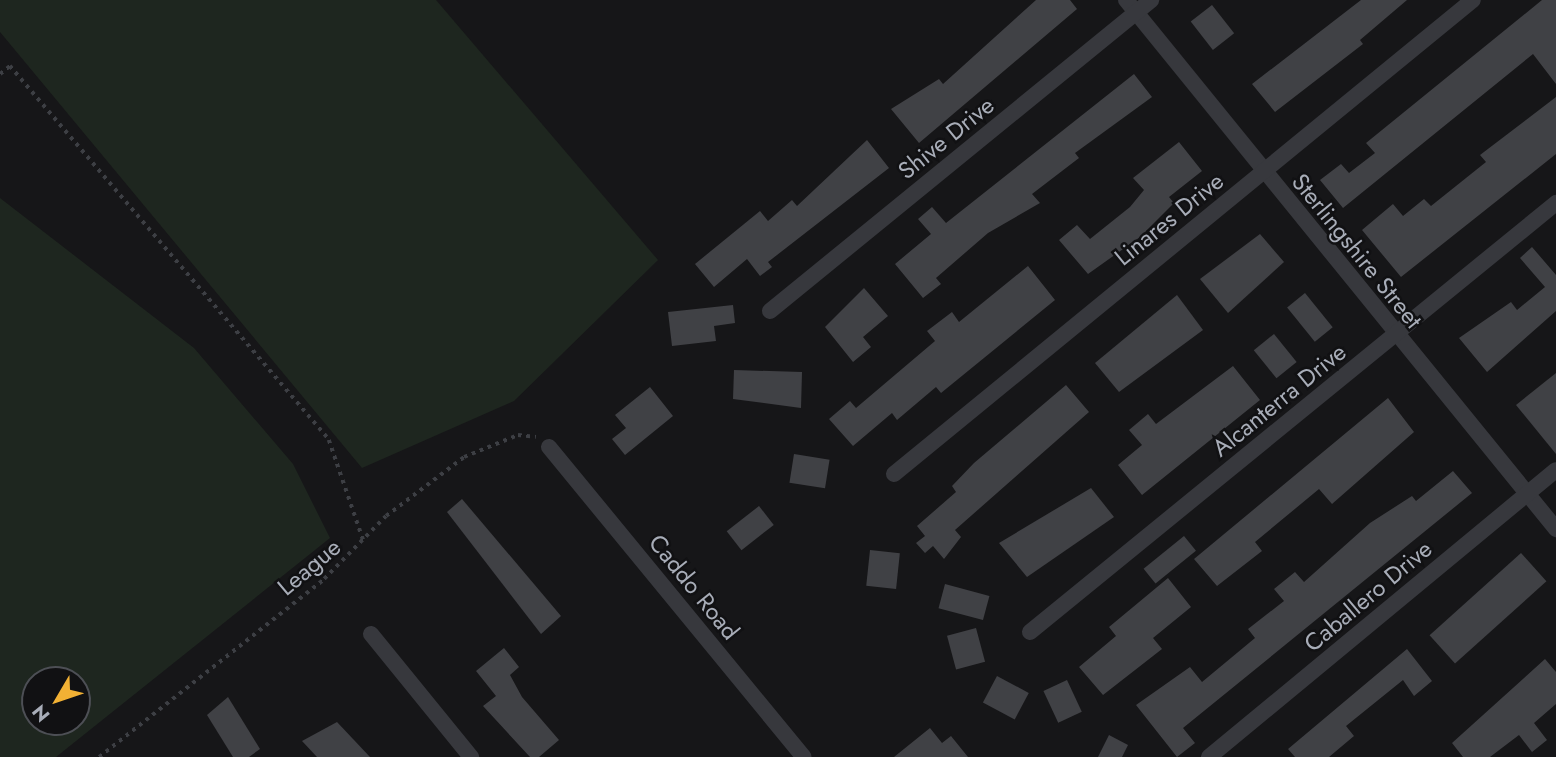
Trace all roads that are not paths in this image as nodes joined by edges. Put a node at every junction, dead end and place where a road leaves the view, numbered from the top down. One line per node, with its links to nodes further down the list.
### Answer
1 (1152, 0): 3 (street, Shive Drive)
2 (1473, 0): 4 (street, Linares Drive)
3 (1131, 6): 4 (street, Sterlingshire Street); 6 (street, Shive Drive)
4 (1263, 171): 7 (street, Sterlingshire Street); 10 (street, Linares Drive)
5 (1556, 203): 7 (street, Alcanterra Drive)
6 (770, 311)
7 (1395, 334): 11 (street, Sterlingshire Street); 13 (street, Alcanterra Drive)
8 (549, 447): 16 (street, Caddo Road)
9 (1556, 470): 11 (street, Caballero Drive)
10 (894, 474)
11 (1526, 494): 12 (street, Sterlingshire Street); 17 (street, Caballero Drive)
12 (1556, 529)
13 (1030, 632)
14 (371, 634): 15 (street)
15 (471, 757)
16 (804, 757)
17 (1209, 757)

